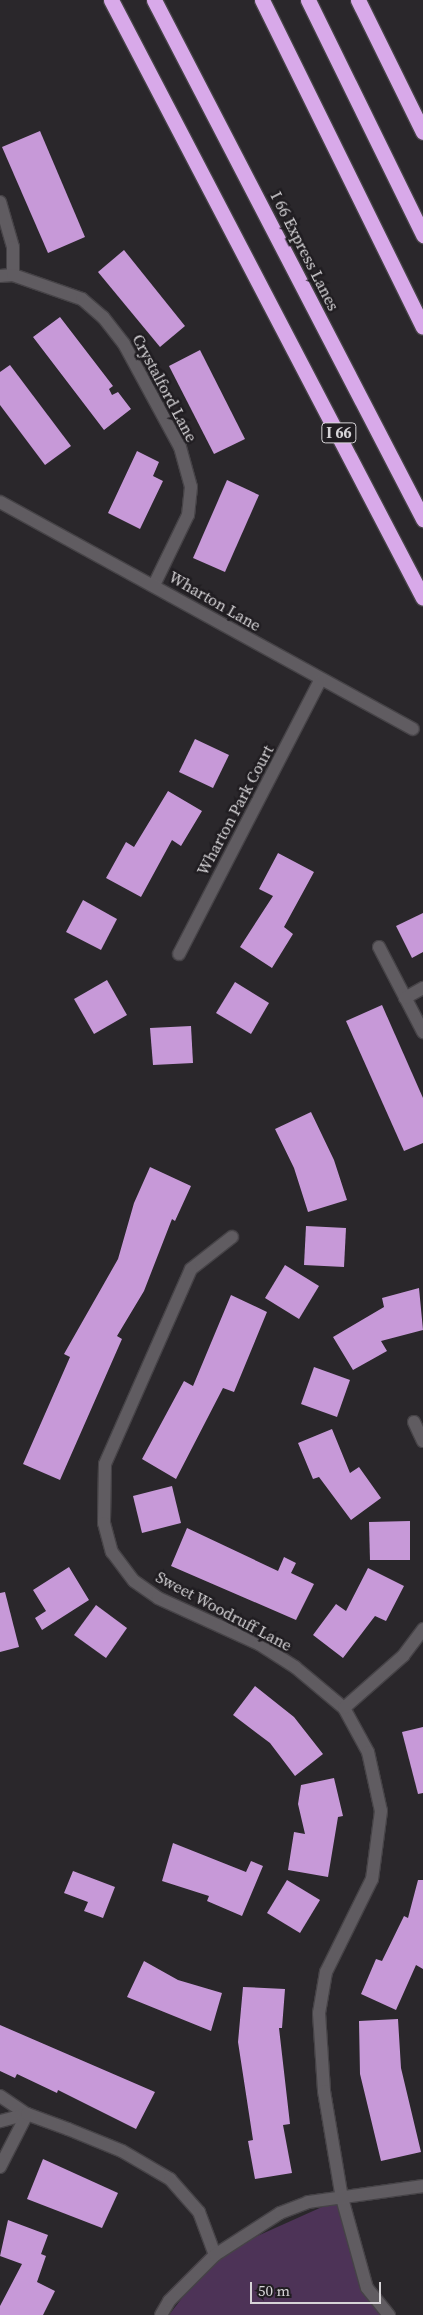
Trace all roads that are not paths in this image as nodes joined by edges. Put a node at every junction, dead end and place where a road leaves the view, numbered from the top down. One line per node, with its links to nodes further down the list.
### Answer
1 (111, 0): 16 (highway, I 66)
2 (154, 0): 7 (highway, I 66 Express Lanes)
3 (158, 0): 7 (highway)
4 (262, 0): 12 (highway)
5 (308, 0): 10 (highway)
6 (358, 0): 8 (highway)
7 (172, 34): 14 (highway, I 66 Express Lanes)
8 (423, 132)
9 (0, 202): 11 (street)
10 (423, 235)
11 (6, 276): 15 (street, Crystalford Lane)
12 (423, 327)
13 (0, 502): 15 (street, Wharton Lane)
14 (423, 519)
15 (154, 585): 17 (street, Wharton Lane)
16 (423, 598)
17 (320, 681): 18 (street, Wharton Lane); 20 (street, Wharton Park Court)
18 (413, 729)
19 (379, 947): 22 (street)
20 (179, 954)
21 (423, 988): 22 (street)
22 (405, 998): 23 (street)
23 (423, 1032)
24 (232, 1237): 28 (street, Sweet Woodruff Lane)
25 (414, 1422): 26 (street)
26 (423, 1440)
27 (423, 1629): 28 (street)
28 (344, 1708): 34 (street, Sweet Woodruff Lane)
29 (0, 2096): 30 (street)
30 (26, 2114): 31 (street); 32 (street); 35 (street)
31 (0, 2121)
32 (0, 2168)
33 (423, 2186): 34 (street)
34 (342, 2198): 35 (street); 37 (street, Sweet Woodruff Lane)
35 (215, 2255): 36 (street)
36 (161, 2315)
37 (389, 2315)

